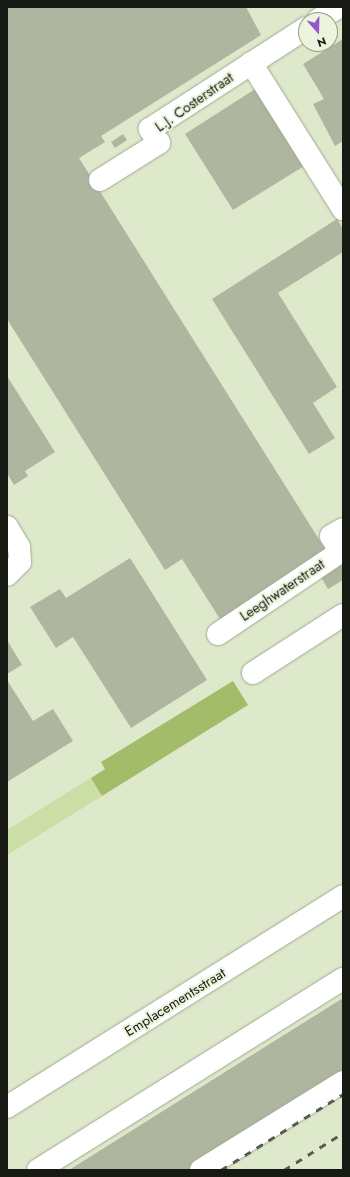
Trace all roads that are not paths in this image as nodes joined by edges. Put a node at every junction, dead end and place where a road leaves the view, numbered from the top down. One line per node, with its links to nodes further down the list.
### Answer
1 (298, 33): 2 (street, L.J. Costerstraat)
2 (254, 61): 3 (street, L.J. Costerstraat); 4 (street)
3 (100, 180)
4 (343, 209)
5 (7, 527): 7 (street)
6 (343, 529): 9 (street, Leeghwaterstraat)
7 (7, 575)
8 (343, 615): 10 (street)
9 (218, 634)
10 (253, 673)
11 (343, 896): 14 (street, Emplacementsstraat)
12 (343, 978): 15 (street)
13 (343, 1082): 16 (street)
14 (7, 1107)
15 (38, 1170)
16 (201, 1170)

